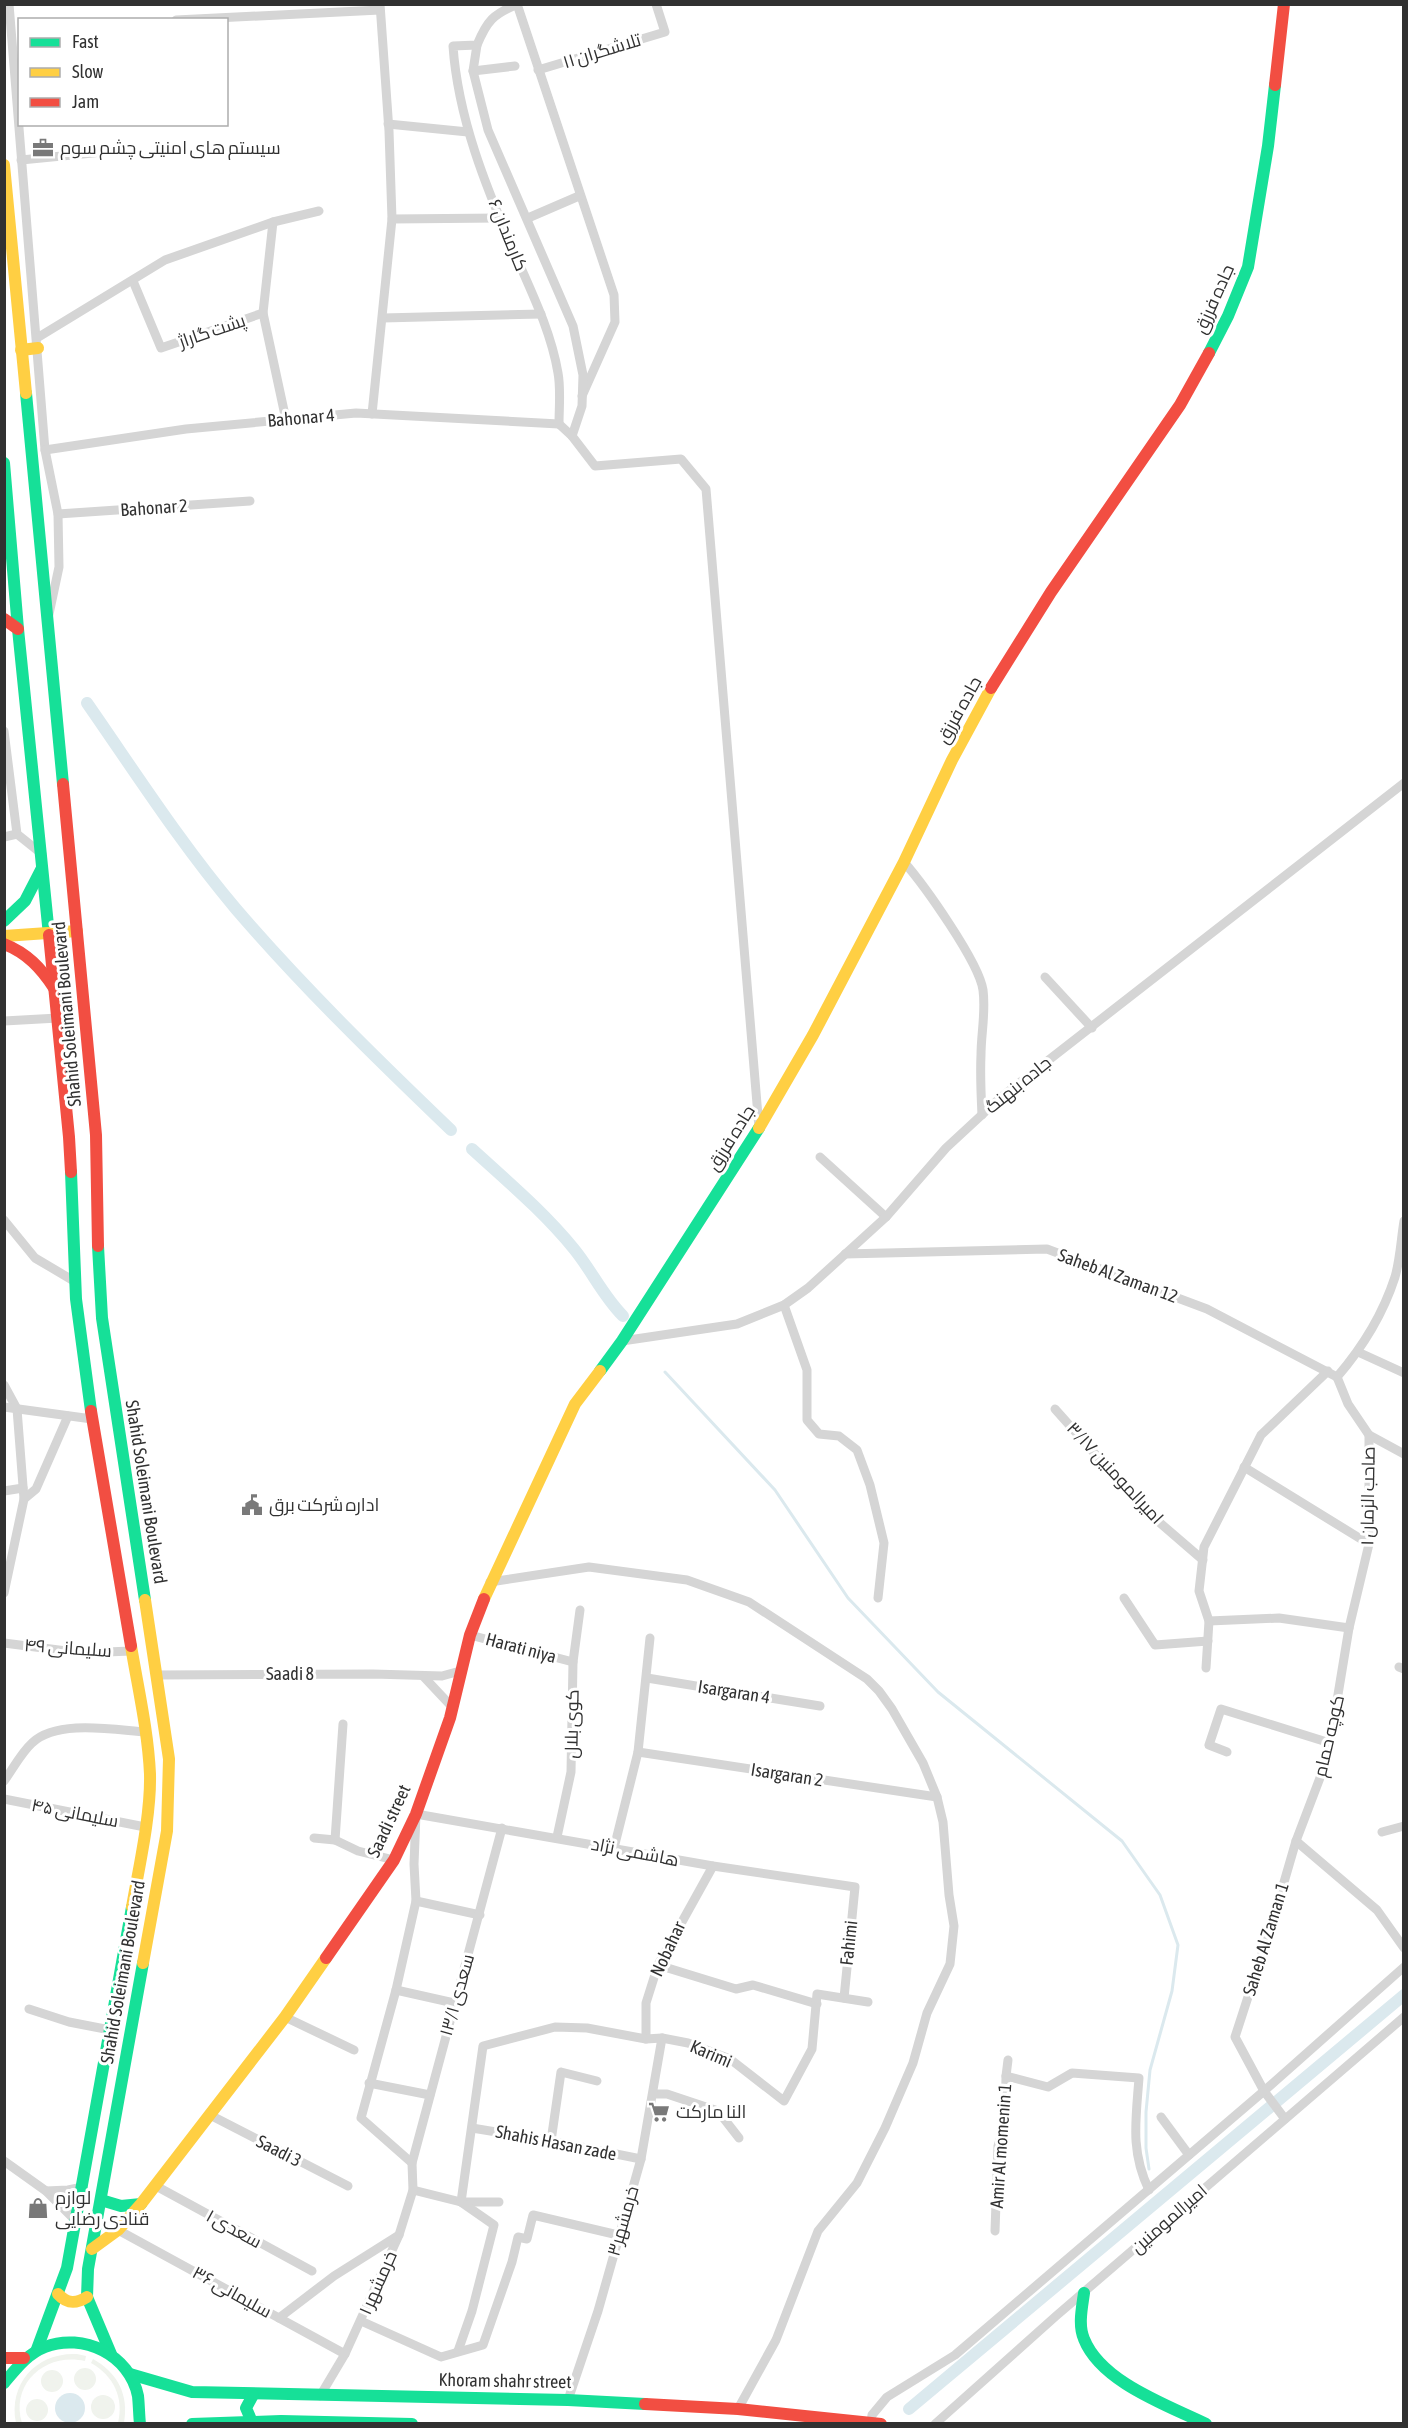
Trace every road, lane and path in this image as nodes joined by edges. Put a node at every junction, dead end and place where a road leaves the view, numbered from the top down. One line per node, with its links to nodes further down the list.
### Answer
1 (9, 4): 9 (street)
2 (656, 4): 11 (street, تلاشگران ۱۱)
3 (1284, 4): 56 (main road, جاده فرزق)
4 (517, 5): 8 (street); 11 (street)
5 (380, 7): 6 (street); 14 (street)
6 (274, 9): 7 (street)
7 (195, 18)
8 (477, 45): 12 (street); 16 (street, کارمندان ۶)
9 (15, 55): 13 (street)
10 (515, 66): 12 (street)
11 (538, 70): 20 (street)
12 (473, 71): 24 (street)
13 (18, 108)
14 (388, 124): 16 (street); 23 (street)
15 (19, 126): 18 (street)
16 (468, 132): 22 (street, کارمندان ۶)
17 (112, 151): 18 (street)
18 (21, 160): 32 (street)
19 (4, 165): 26 (main road, Shahid Soleimani Boulevard)
20 (579, 196): 24 (street); 34 (street)
21 (319, 211): 25 (street)
22 (500, 218): 23 (street); 30 (street, کارمندان ۶)
23 (393, 219): 31 (street)
24 (528, 219): 34 (street)
25 (273, 222): 28 (street); 29 (street)
26 (8, 246): 27 (main road, Shahid Soleimani Boulevard)
27 (9, 265): 33 (main road, Shahid Soleimani Boulevard)
28 (133, 281): 29 (street, پشت گاراژ); 32 (street)
29 (263, 313): 36 (street)
30 (541, 314): 31 (street); 37 (street, کارمندان ۶)
31 (383, 318): 35 (street)
32 (38, 343): 33 (main road); 39 (street)
33 (21, 350): 48 (main road, Shahid Soleimani Boulevard)
34 (582, 396): 38 (street)
35 (372, 414): 36 (street, Bahonar 4); 37 (street, Bahonar 4)
36 (286, 420): 39 (street, Bahonar 4)
37 (559, 424): 38 (street)
38 (572, 436): 68 (street)
39 (45, 450): 42 (street)
40 (4, 463): 44 (main road, Shahid Soleimani Boulevard)
41 (250, 501): 42 (street, Bahonar 2)
42 (58, 514): 48 (street)
43 (4, 523): 44 (street)
44 (11, 542): 45 (main road, Shahid Soleimani Boulevard)
45 (15, 575): 46 (main road); 49 (main road, Shahid Soleimani Boulevard)
46 (4, 589)
47 (4, 619): 49 (main road)
48 (47, 625): 58 (main road, Shahid Soleimani Boulevard)
49 (18, 629): 55 (main road, Shahid Soleimani Boulevard)
50 (4, 731): 51 (street)
51 (5, 751): 53 (street)
52 (1404, 783): 66 (street, جاده بنهنگ)
53 (17, 834): 54 (street); 55 (street)
54 (4, 837)
55 (42, 861): 57 (main road); 59 (main road, Shahid Soleimani Boulevard)
56 (904, 862): 67 (street); 68 (main road, جاده فرزق)
57 (4, 921)
58 (77, 931): 59 (main road); 96 (main road, Shahid Soleimani Boulevard)
59 (50, 934): 60 (main road); 63 (main road, Shahid Soleimani Boulevard)
60 (4, 936)
61 (4, 945): 63 (main road)
62 (1045, 977): 66 (street)
63 (55, 990): 64 (main road, Shahid Soleimani Boulevard)
64 (58, 1017): 65 (street); 74 (main road, Shahid Soleimani Boulevard)
65 (4, 1021)
66 (1092, 1028): 67 (street, جاده بنهنگ)
67 (982, 1115): 70 (street, جاده بنهنگ)
68 (759, 1128): 76 (main road, جاده فرزق)
69 (820, 1157): 70 (street)
70 (886, 1216): 73 (street, جاده بنهنگ)
71 (4, 1220): 74 (street)
72 (1404, 1221): 77 (street)
73 (845, 1254): 75 (street, جاده بنهنگ); 78 (street, Saheb Al Zaman 12)
74 (74, 1281): 87 (main road, Shahid Soleimani Boulevard)
75 (784, 1305): 76 (street, جاده بنهنگ); 100 (street)
76 (622, 1341): 82 (main road, جاده فرزق)
77 (1358, 1352): 79 (street); 80 (street)
78 (1328, 1371): 80 (street, Saheb Al Zaman 12); 90 (street)
79 (1404, 1373)
80 (1337, 1377): 88 (street)
81 (4, 1385): 84 (street)
82 (575, 1404): 98 (main road, Saadi street)
83 (4, 1407): 84 (street)
84 (17, 1408): 86 (street); 91 (street)
85 (1055, 1409): 95 (street, امیرالمومنین ۳/۱۷)
86 (68, 1416): 87 (street); 93 (street)
87 (92, 1419): 97 (main road, Shahid Soleimani Boulevard)
88 (1369, 1435): 89 (street); 94 (street, صاحب الزمان ۱)
89 (1404, 1454)
90 (1244, 1467): 94 (street); 95 (street)
91 (23, 1488): 92 (street); 93 (street)
92 (4, 1491)
93 (24, 1499): 99 (street)
94 (1369, 1544): 104 (street, صاحب الزمان ۱)
95 (1203, 1560): 103 (street)
96 (142, 1578): 97 (main road); 113 (main road, Shahid Soleimani Boulevard)
97 (119, 1582): 109 (main road, Shahid Soleimani Boulevard)
98 (490, 1582): 105 (main road, Saadi street); 124 (street)
99 (4, 1593)
100 (878, 1598)
101 (1124, 1598): 107 (street)
102 (580, 1610): 110 (street, کوی بلال)
103 (1209, 1621): 104 (street); 107 (street)
104 (1349, 1628): 120 (street, کوچه حمام)
105 (470, 1635): 110 (street, Harati niya); 112 (main road, Saadi street)
106 (650, 1638): 115 (street)
107 (1208, 1641): 111 (street)
108 (4, 1643): 109 (street, سلیمانی ۴۹)
109 (131, 1651): 119 (main road, Shahid Soleimani Boulevard)
110 (573, 1662): 131 (street, کوی بلال)
111 (1206, 1668)
112 (460, 1671): 114 (street, Saadi 8); 117 (main road, Saadi street)
113 (157, 1675): 114 (street, Saadi 8); 179 (main road, Shahid Soleimani Boulevard)
114 (423, 1676): 117 (street)
115 (647, 1678): 116 (street, Isargaran 4); 121 (street)
116 (820, 1706)
117 (453, 1708): 126 (main road, Saadi street)
118 (343, 1724): 133 (street)
119 (146, 1732): 123 (street); 128 (main road, Shahid Soleimani Boulevard)
120 (1330, 1743): 122 (street); 134 (street, کوچه حمام)
121 (638, 1752): 124 (street, Isargaran 2); 135 (street)
122 (1227, 1752)
123 (4, 1781)
124 (937, 1797): 206 (street)
125 (4, 1799): 128 (street, سلیمانی ۴۵)
126 (416, 1814): 129 (street, هاشمی نژاد); 136 (main road, Saadi street); 139 (street)
127 (1404, 1826): 130 (street)
128 (145, 1827): 152 (main road, Shahid Soleimani Boulevard)
129 (502, 1828): 131 (street, هاشمی نژاد); 140 (street, سعدی ۱۳/۱)
130 (1382, 1832)
131 (556, 1837): 135 (street, هاشمی نژاد)
132 (314, 1838): 133 (street)
133 (335, 1840): 136 (street)
134 (1296, 1840): 141 (street); 160 (street, Saheb Al Zaman 1)
135 (614, 1848): 137 (street, هاشمی نژاد)
136 (394, 1860): 150 (main road, Saadi street)
137 (713, 1866): 138 (street, هاشمی نژاد); 142 (street, Nobahar)
138 (855, 1887): 145 (street, Fahimi)
139 (416, 1901): 140 (street); 144 (street)
140 (480, 1915): 147 (street, سعدی ۱۳/۱)
141 (1404, 1948)
142 (658, 1965): 146 (street); 154 (street, Nobahar)
143 (1404, 1966): 160 (street)
144 (396, 1990): 147 (street); 159 (street)
145 (844, 1998): 146 (street); 148 (street)
146 (817, 1999): 153 (street, Karimi)
147 (454, 2002): 162 (street, سعدی ۱۳/۱)
148 (868, 2002)
149 (29, 2009): 152 (street)
150 (285, 2017): 155 (street); 163 (main road, Saadi street)
151 (1404, 2017): 165 (street, امیرالمومنین)
152 (110, 2030): 175 (main road, Shahid Soleimani Boulevard)
153 (662, 2038): 154 (street, Karimi); 161 (street, خرمشهر۳)
154 (646, 2039): 166 (street, Karimi)
155 (354, 2050)
156 (1008, 2060): 157 (street, Amir Al momenin 1)
157 (1006, 2076): 177 (street); 185 (street, Amir Al momenin 1)
158 (597, 2081): 168 (street)
159 (369, 2083): 162 (street); 172 (street)
160 (1264, 2091): 165 (street); 169 (street)
161 (653, 2094): 167 (street); 170 (street, خرمشهر۳)
162 (430, 2095): 172 (street, سعدی ۱۳/۱)
163 (210, 2115): 173 (main road, Saadi street); 174 (street, Saadi 3)
164 (1161, 2117): 169 (street)
165 (1285, 2119): 190 (street, امیرالمومنین)
166 (472, 2128): 168 (street, Shahis Hasan zade); 180 (street)
167 (739, 2138)
168 (551, 2141): 170 (street, Shahis Hasan zade)
169 (1189, 2155): 177 (street)
170 (641, 2159): 187 (street, خرمشهر۳)
171 (4, 2161): 178 (street)
172 (412, 2163): 176 (street, خرمشهر ۱)
173 (156, 2186): 182 (main road, Saadi street); 189 (street, سعدی ۱)
174 (348, 2186)
175 (83, 2187): 178 (street); 183 (main road, Shahid Soleimani Boulevard)
176 (413, 2190): 180 (street); 186 (street, خرمشهر ۱)
177 (1149, 2190): 208 (street)
178 (46, 2191): 183 (street)
179 (101, 2200): 182 (main road); 188 (main road, Shahid Soleimani Boulevard)
180 (461, 2202): 181 (street); 196 (street)
181 (499, 2202)
182 (141, 2204): 184 (main road, Saadi street)
183 (76, 2221): 191 (main road, Shahid Soleimani Boulevard)
184 (118, 2230): 188 (main road, Saadi street); 193 (street, سلیمانی ۳۶)
185 (995, 2231)
186 (399, 2235): 193 (street); 194 (street, خرمشهر ۱)
187 (618, 2235): 196 (street); 205 (street, خرمشهر۳)
188 (92, 2249): 192 (main road, Shahid Soleimani Boulevard)
189 (312, 2271)
190 (1084, 2293): 212 (street, امیرالمومنین); 213 (main road)
191 (58, 2294): 192 (main road); 195 (main road, Shahid Soleimani Boulevard)
192 (87, 2297): 197 (main road, Shahid Soleimani Boulevard)
193 (279, 2318): 198 (street, سلیمانی ۳۶)
194 (361, 2321): 196 (street); 198 (street, خرمشهر ۱)
195 (38, 2349): 197 (main road); 200 (main road)
196 (458, 2351)
197 (111, 2354): 201 (main road)
198 (345, 2354): 204 (street, خرمشهر ۱)
199 (4, 2358): 200 (main road)
200 (24, 2358): 202 (main road)
201 (130, 2374): 203 (main road, Khoram shahr street); 209 (main road)
202 (4, 2383)
203 (253, 2395): 204 (main road, Khoram shahr street); 207 (main road)
204 (320, 2396): 205 (main road, Khoram shahr street)
205 (568, 2400): 206 (main road, Khoram shahr street)
206 (738, 2409): 208 (main road, Khoram shahr street)
207 (252, 2422): 210 (main road); 211 (main road)
208 (876, 2423)
209 (140, 2424)
210 (192, 2424)
211 (412, 2424)
212 (935, 2424)
213 (1206, 2424)

